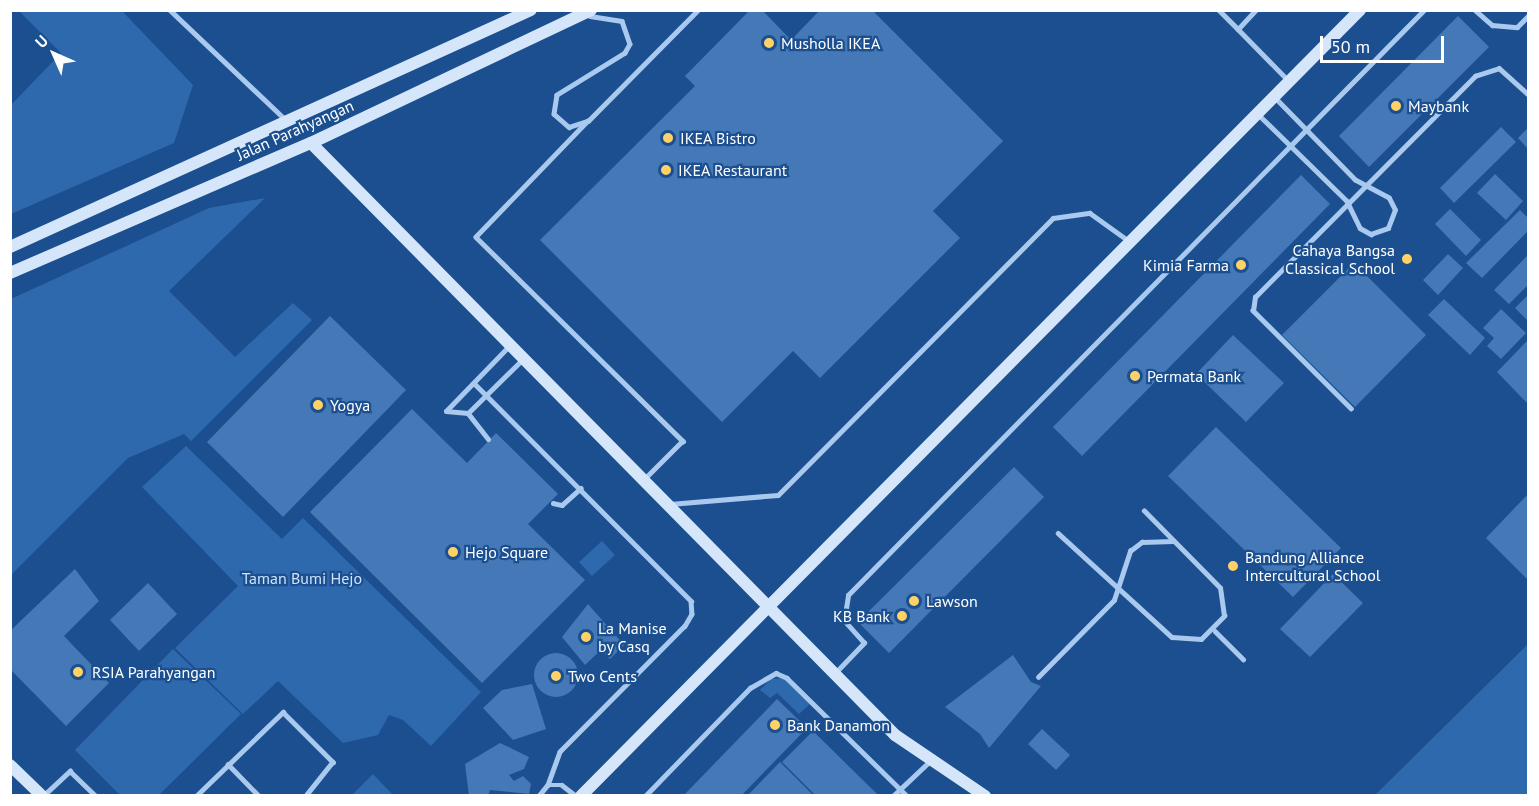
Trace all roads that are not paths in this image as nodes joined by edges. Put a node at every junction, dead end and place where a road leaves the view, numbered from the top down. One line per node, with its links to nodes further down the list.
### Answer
1 (170, 10): 17 (lane)
2 (531, 10): 17 (street, Jalan Parahyangan)
3 (591, 10): 10 (street, Jalan Parahyangan)
4 (698, 10): 18 (lane)
5 (1219, 10): 12 (lane)
6 (1257, 10): 12 (lane)
7 (1360, 10): 13 (street)
8 (1424, 10): 19 (lane)
9 (1475, 10): 11 (lane)
10 (569, 15): 18 (lane); 20 (street, Jalan Parahyangan)
11 (1528, 16)
12 (1238, 29): 13 (lane)
13 (1289, 81): 15 (street)
14 (1528, 94): 22 (lane)
15 (1274, 96): 16 (street); 19 (lane)
16 (1257, 113): 21 (lane); 24 (street)
17 (285, 119): 25 (street, Jalan Parahyangan)
18 (588, 122): 34 (lane)
19 (1308, 130): 21 (lane); 22 (lane)
20 (310, 142): 26 (street, Jalan Parahyangan); 27 (street)
21 (1292, 147): 23 (lane); 45 (lane)
22 (1363, 187): 23 (lane); 23 (lane)
23 (1347, 201): 31 (lane)
24 (1130, 242): 37 (lane); 42 (street)
25 (10, 247)
26 (10, 273)
27 (508, 347): 28 (street); 29 (lane)
28 (521, 361): 30 (lane); 34 (street)
29 (474, 383): 30 (lane); 32 (lane)
30 (487, 395): 32 (lane); 35 (lane)
31 (1352, 409)
32 (468, 413): 33 (lane)
33 (488, 440)
34 (642, 483): 37 (street)
35 (581, 489): 36 (lane); 50 (lane)
36 (553, 503)
37 (664, 505): 42 (street)
38 (1144, 511): 40 (lane)
39 (1058, 533): 41 (lane)
40 (1174, 541): 41 (lane); 43 (lane)
41 (1121, 587): 43 (lane); 46 (lane)
42 (767, 608): 45 (street); 59 (street)
43 (1215, 631): 44 (lane)
44 (1243, 659)
45 (834, 674): 47 (street)
46 (1038, 677)
47 (929, 762): 51 (lane); 63 (street)
48 (228, 764): 54 (lane); 55 (lane); 56 (lane)
49 (10, 765): 52 (street)
50 (548, 785): 57 (lane); 58 (lane)
51 (899, 789): 60 (lane); 61 (lane); 62 (lane)
52 (42, 795): 53 (lane)
53 (96, 795)
54 (196, 795)
55 (259, 795)
56 (306, 795)
57 (538, 795)
58 (576, 795)
59 (581, 795)
60 (645, 795)
61 (893, 795)
62 (907, 795)
63 (985, 795)

